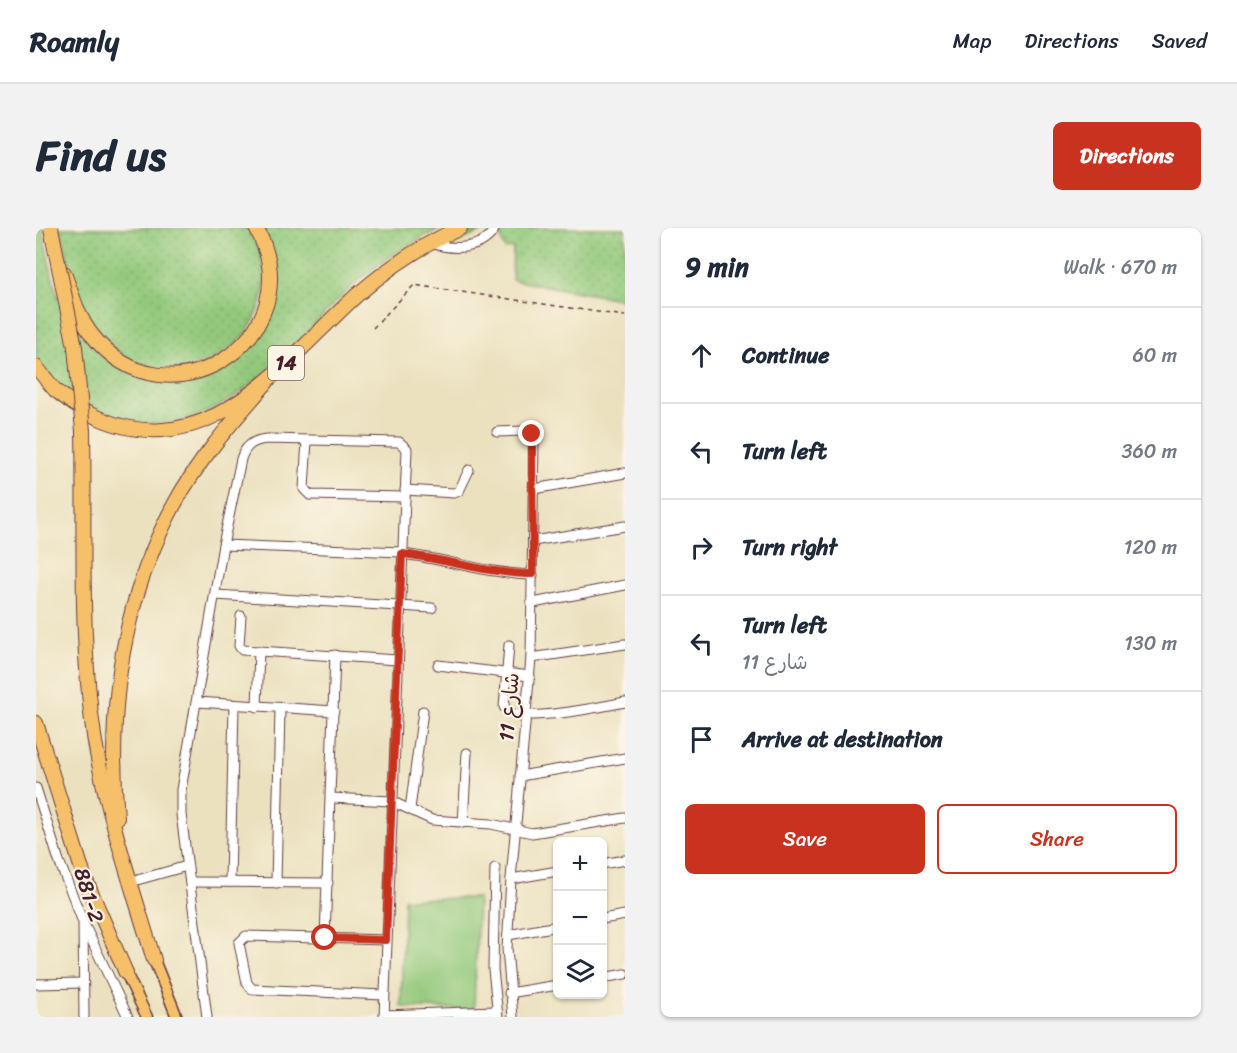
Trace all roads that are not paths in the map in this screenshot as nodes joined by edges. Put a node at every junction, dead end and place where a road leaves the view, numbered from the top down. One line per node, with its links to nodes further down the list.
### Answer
1 (51, 228): 6 (highway, bridge)
2 (255, 228): 6 (highway, bridge)
3 (460, 228): 5 (highway, 14)
4 (495, 228): 5 (street)
5 (430, 243): 8 (highway, 14)
6 (55, 248): 56 (highway, bridge)
7 (36, 367): 9 (highway)
8 (267, 382): 10 (highway, 14); 56 (highway)
9 (75, 405)
10 (88, 413)
11 (497, 432): 15 (street, شارع 11)
12 (307, 440): 16 (street); 16 (street); 19 (street)
13 (469, 470): 16 (street)
14 (625, 473): 15 (street)
15 (534, 489): 18 (street, شارع 11)
16 (405, 494): 20 (street)
17 (625, 526): 18 (street)
18 (533, 541): 21 (street, شارع 11)
19 (223, 545): 20 (street); 23 (street)
20 (402, 553): 21 (street); 25 (street)
21 (533, 574): 24 (street, شارع 11)
22 (625, 585): 24 (street)
23 (214, 596): 25 (street); 37 (street)
24 (532, 603): 32 (street, شارع 11)
25 (400, 606): 26 (street); 33 (street)
26 (432, 608)
27 (241, 616): 30 (street)
28 (625, 644): 32 (street)
29 (508, 645): 35 (street)
30 (259, 651): 31 (street); 40 (street)
31 (336, 655): 33 (street); 42 (street)
32 (531, 658): 36 (street, شارع 11)
33 (397, 660): 51 (street)
34 (438, 665): 35 (street)
35 (507, 673): 36 (street); 44 (street)
36 (530, 676): 44 (street, شارع 11)
37 (197, 702): 39 (street); 59 (street)
38 (625, 702): 44 (street)
39 (234, 705): 40 (street); 65 (street)
40 (257, 707): 41 (street)
41 (280, 709): 42 (street); 66 (street)
42 (334, 711): 50 (street)
43 (423, 711): 52 (street)
44 (528, 717): 48 (street, شارع 11)
45 (36, 723): 76 (highway)
46 (467, 753): 54 (street)
47 (625, 758): 48 (street)
48 (520, 776): 55 (street, شارع 11)
49 (36, 788): 70 (street, 881-2)
50 (331, 798): 51 (street); 67 (street)
51 (391, 801): 52 (street); 74 (street)
52 (410, 810): 54 (street)
53 (625, 818): 55 (street)
54 (463, 823): 55 (street)
55 (517, 832): 62 (street, شارع 11)
56 (121, 849): 63 (highway)
57 (625, 860): 58 (street)
58 (607, 863)
59 (187, 866): 63 (street); 64 (street)
60 (495, 868): 84 (street)
61 (553, 872): 62 (street)
62 (511, 879): 72 (street, شارع 11)
63 (130, 882): 75 (highway)
64 (190, 882): 65 (street); 90 (street)
65 (230, 882): 66 (street)
66 (276, 883): 67 (street)
67 (328, 883): 73 (street)
68 (625, 915): 69 (street)
69 (607, 918)
70 (83, 922): 79 (street, 881-2); 87 (street)
71 (553, 927): 72 (street)
72 (508, 935): 82 (street, شارع 11)
73 (325, 938): 74 (street); 83 (street)
74 (386, 940): 83 (street)
75 (154, 960): 89 (main road)
76 (126, 973): 88 (main road)
77 (625, 974): 78 (street)
78 (607, 977)
79 (83, 983): 80 (street); 86 (street, 881-2)
80 (36, 984)
81 (553, 986): 82 (street)
82 (509, 993): 91 (street, شارع 11)
83 (384, 995): 85 (street)
84 (497, 1014): 85 (street)
85 (384, 1016)
86 (84, 1017)
87 (128, 1017)
88 (147, 1017)
89 (177, 1017)
90 (207, 1017)
91 (513, 1017)

